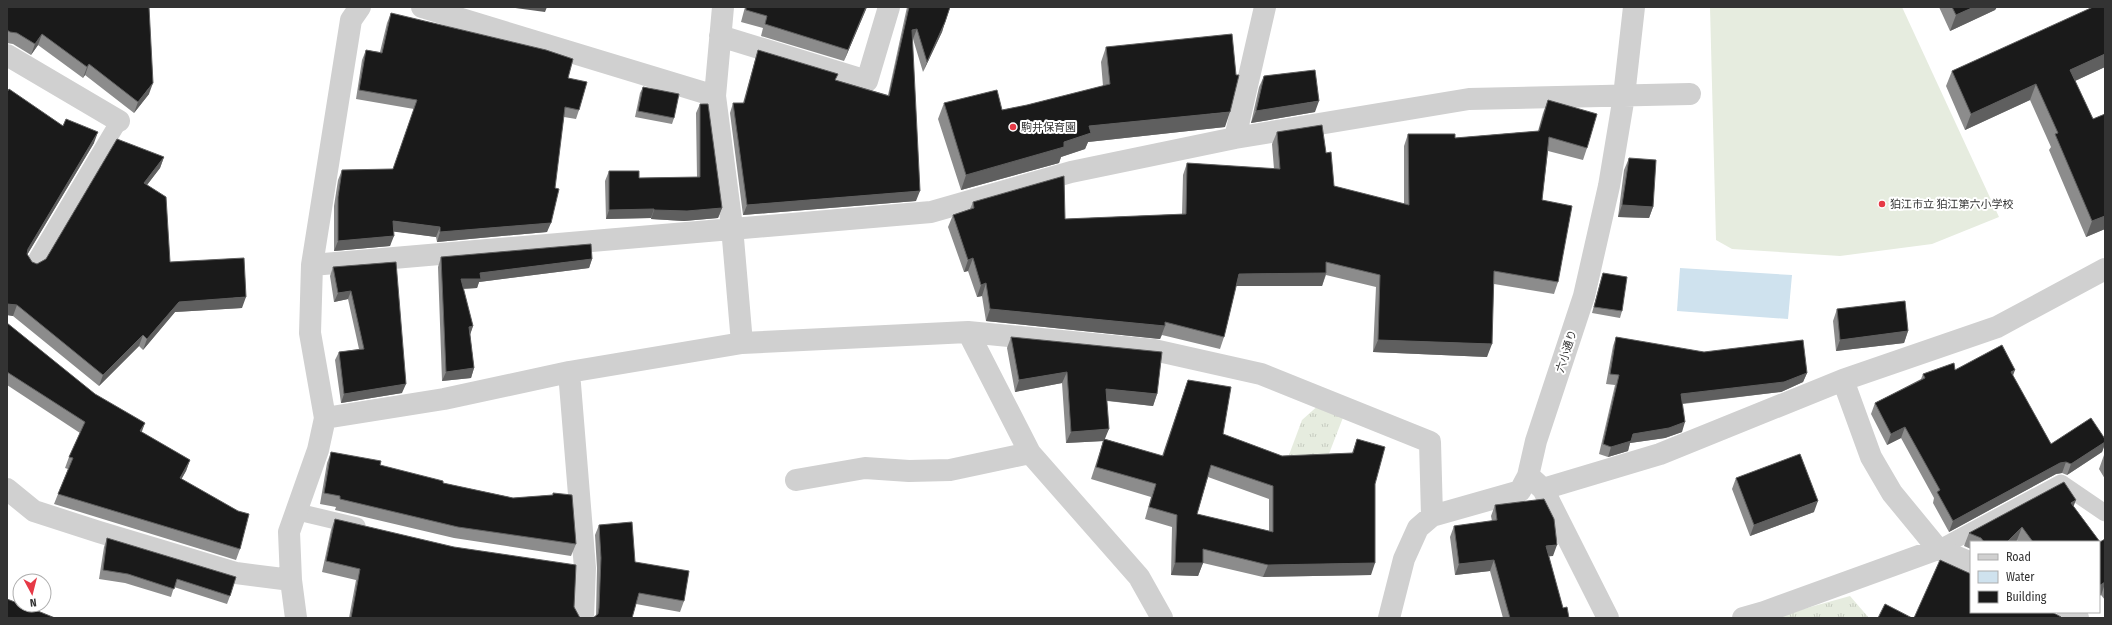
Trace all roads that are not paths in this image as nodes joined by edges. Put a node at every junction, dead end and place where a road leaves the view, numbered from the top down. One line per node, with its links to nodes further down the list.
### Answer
1 (360, 7): 16 (street)
2 (422, 7): 10 (street)
3 (723, 7): 7 (street)
4 (889, 7): 7 (street)
5 (1265, 7): 13 (street)
6 (1634, 7): 11 (street, 六小通り)
7 (720, 36): 10 (street)
8 (7, 55): 12 (street)
9 (1690, 94): 11 (street)
10 (715, 96): 14 (street)
11 (1624, 96): 13 (street); 25 (street, 六小通り)
12 (119, 121): 15 (lane)
13 (1235, 138): 14 (street)
14 (732, 227): 16 (street); 19 (street)
15 (33, 264)
16 (312, 264): 22 (street)
17 (2105, 269): 21 (street)
18 (968, 332): 19 (street); 23 (street); 29 (street)
19 (742, 343): 20 (street)
20 (569, 372): 22 (street); 36 (street)
21 (1843, 380): 25 (street); 31 (street)
22 (325, 418): 27 (street)
23 (1030, 453): 24 (street); 37 (street)
24 (796, 480)
25 (1536, 482): 29 (street, 六小通り); 39 (street)
26 (7, 489): 33 (street)
27 (298, 512): 30 (lane); 33 (street)
28 (2105, 513): 31 (lane)
29 (1432, 516): 38 (street, 六小通り)
30 (375, 530)
31 (1938, 549): 32 (street); 34 (street)
32 (1970, 563)
33 (291, 580): 35 (street)
34 (1765, 615): 40 (street)
35 (296, 618)
36 (583, 618)
37 (1162, 618)
38 (1389, 618)
39 (1608, 618)
40 (1743, 618)

